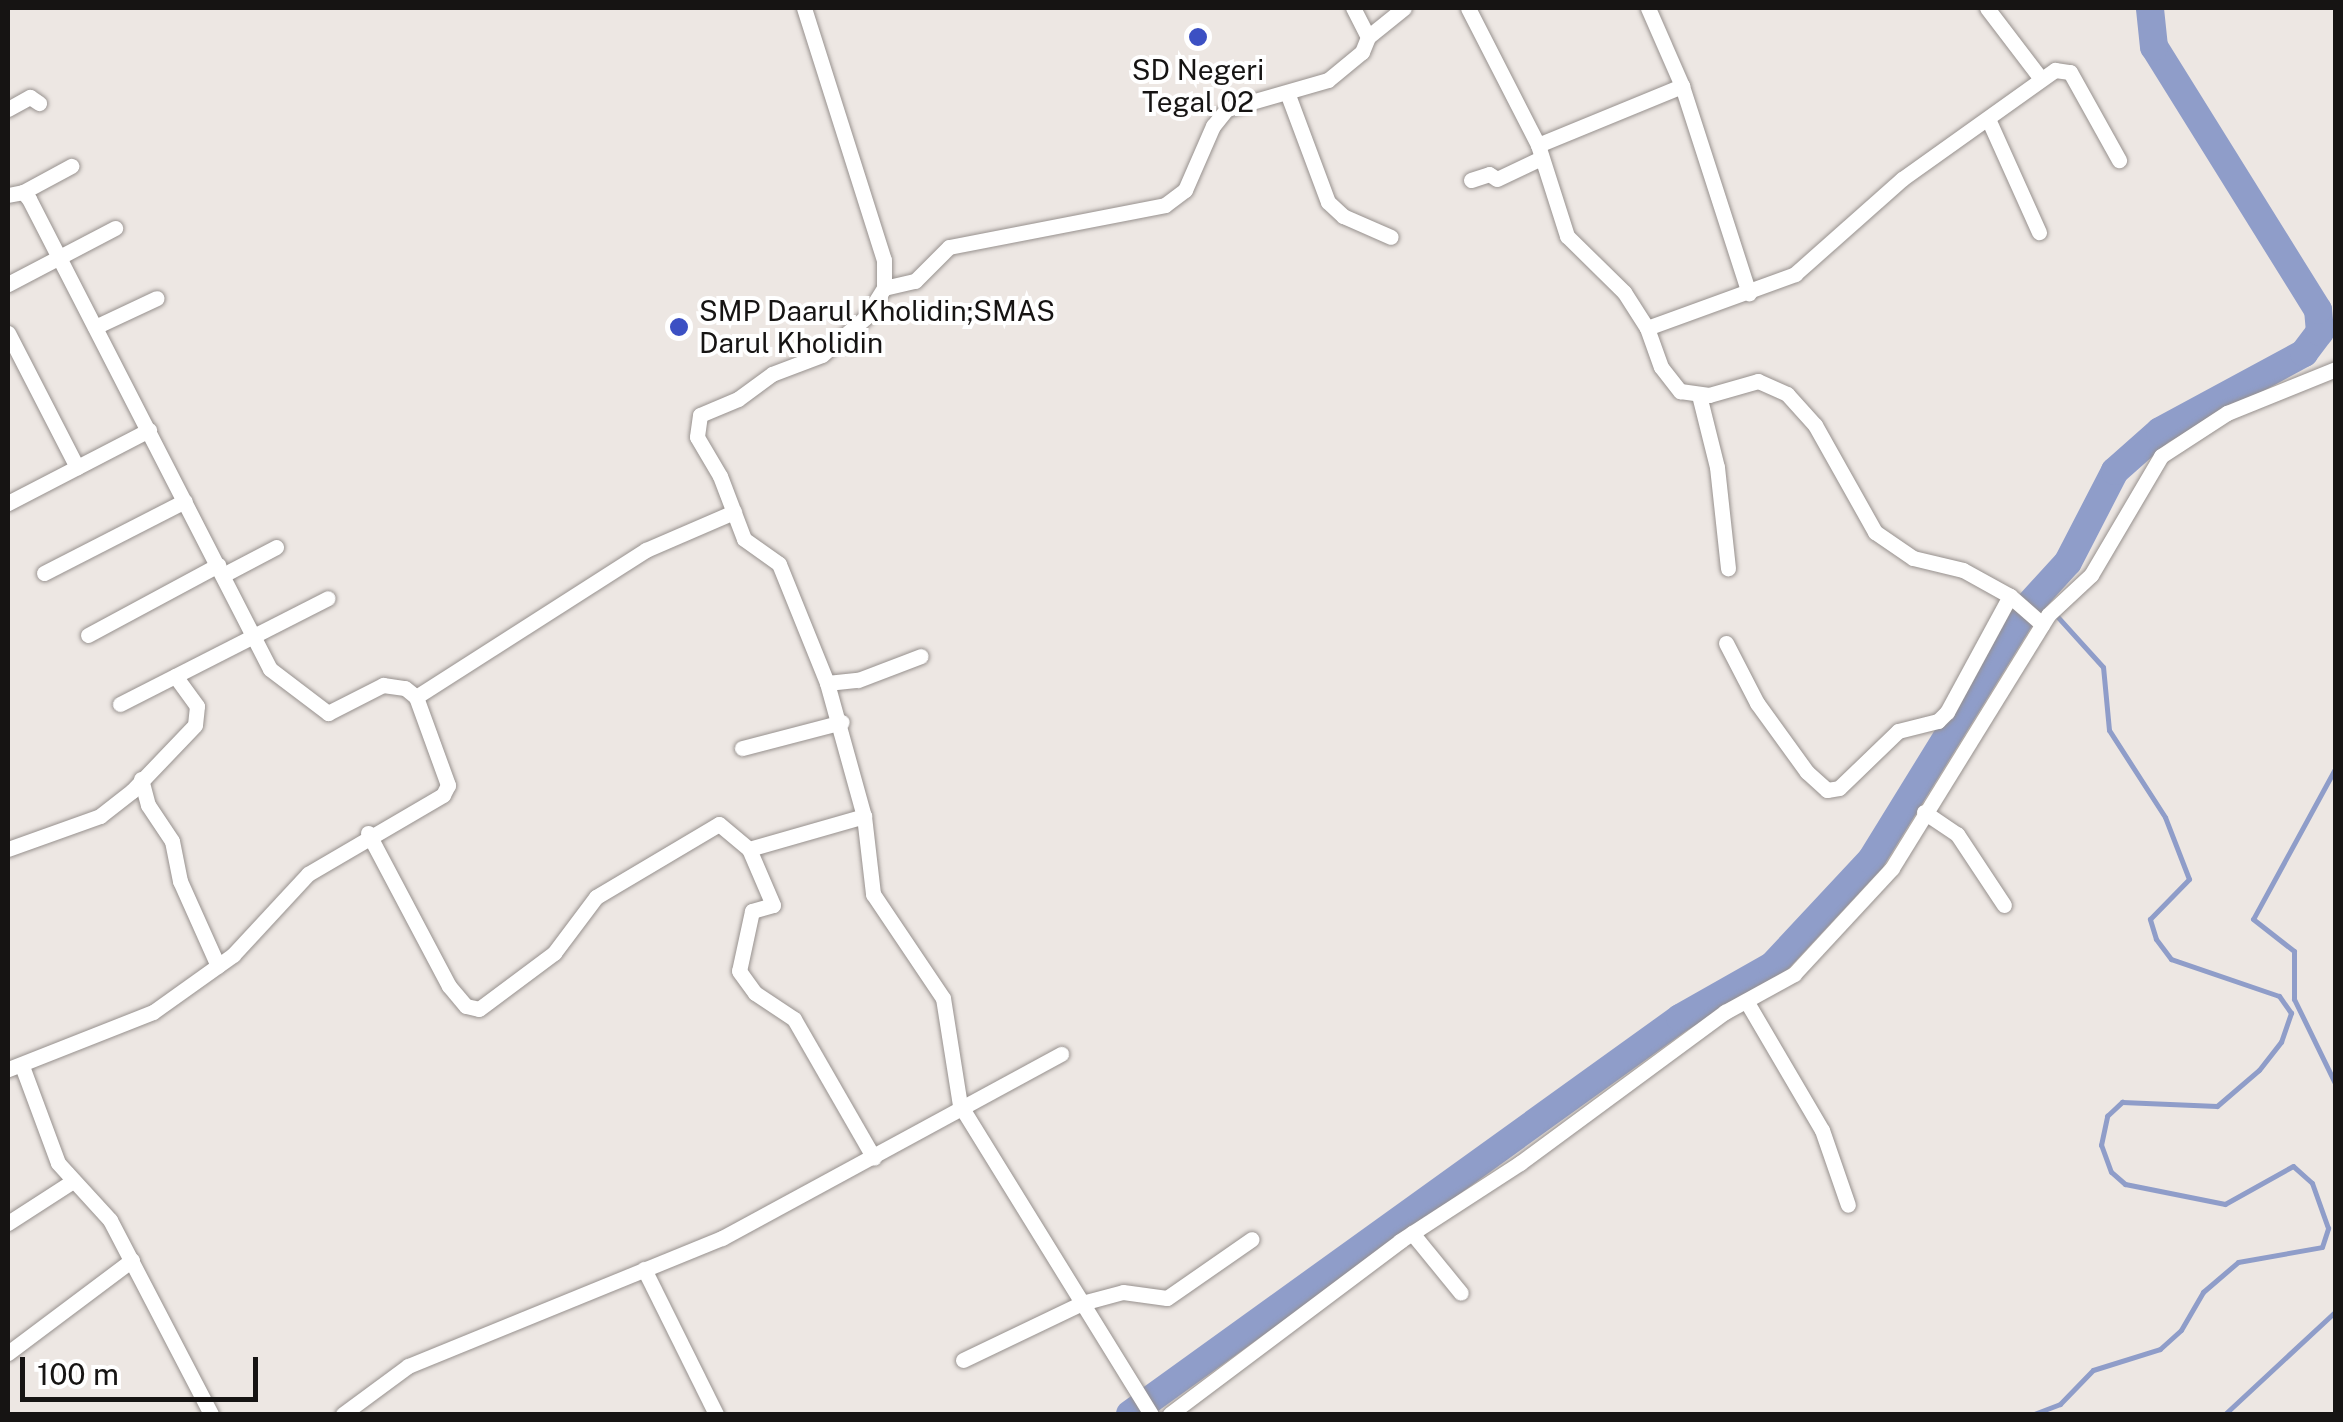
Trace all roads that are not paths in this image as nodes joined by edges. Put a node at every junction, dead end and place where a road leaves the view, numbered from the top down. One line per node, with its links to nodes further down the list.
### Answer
1 (804, 8): 24 (street)
2 (1352, 8): 7 (street)
3 (1404, 8): 7 (street)
4 (1468, 8): 14 (street)
5 (1648, 8): 9 (street)
6 (1986, 8): 8 (street)
7 (1368, 37): 10 (street)
8 (2041, 79): 13 (street); 15 (street)
9 (1682, 86): 14 (street); 25 (street)
10 (1288, 95): 21 (street); 24 (street)
11 (40, 103): 12 (street)
12 (8, 109)
13 (1990, 122): 20 (street); 25 (street)
14 (1540, 152): 17 (street); 28 (street)
15 (2119, 160)
16 (71, 166): 18 (street)
17 (1472, 180)
18 (15, 193): 22 (street)
19 (115, 228): 22 (street)
20 (2039, 232)
21 (1391, 237)
22 (59, 257): 23 (street); 27 (street)
23 (8, 284)
24 (884, 288): 36 (street)
25 (1748, 293): 28 (street)
26 (157, 298): 27 (street)
27 (96, 327): 32 (street)
28 (1647, 328): 31 (street)
29 (8, 333): 33 (street)
30 (2336, 369): 43 (street)
31 (1699, 396): 38 (street); 41 (street)
32 (149, 430): 33 (street); 35 (street)
33 (77, 467): 34 (street)
34 (9, 498)
35 (185, 501): 39 (street); 40 (street)
36 (734, 512): 49 (street); 50 (street)
37 (276, 547): 39 (street)
38 (1728, 568)
39 (221, 570): 44 (street); 45 (street)
40 (44, 573)
41 (2010, 596): 43 (street); 46 (street)
42 (328, 598): 45 (street)
43 (2042, 624): 55 (street)
44 (88, 635)
45 (255, 637): 48 (street); 50 (street)
46 (1726, 644)
47 (921, 656): 49 (street)
48 (175, 676): 51 (street); 54 (street)
49 (827, 683): 52 (street)
50 (416, 697): 57 (street)
51 (120, 704)
52 (842, 722): 53 (street); 56 (street)
53 (742, 748)
54 (142, 779): 58 (street); 61 (street)
55 (1924, 812): 60 (street); 62 (street)
56 (864, 816): 59 (street); 65 (street)
57 (368, 834): 59 (street); 61 (street)
58 (8, 848)
59 (749, 848): 66 (street)
60 (2004, 905)
61 (218, 966): 64 (street)
62 (1748, 1004): 68 (street); 70 (street)
63 (1062, 1054): 65 (street)
64 (15, 1068): 67 (street)
65 (960, 1105): 66 (street); 75 (street)
66 (874, 1158): 73 (street)
67 (73, 1181): 69 (street); 72 (street)
68 (1848, 1205)
69 (8, 1223)
70 (1412, 1232): 74 (street); 82 (street)
71 (1252, 1239): 75 (street)
72 (132, 1260): 76 (street); 79 (street)
73 (644, 1270): 80 (street); 81 (street)
74 (1461, 1294)
75 (1082, 1303): 77 (street); 78 (street)
76 (8, 1353)
77 (962, 1360)
78 (1150, 1413)
79 (211, 1414)
80 (343, 1414)
81 (716, 1414)
82 (1170, 1414)

